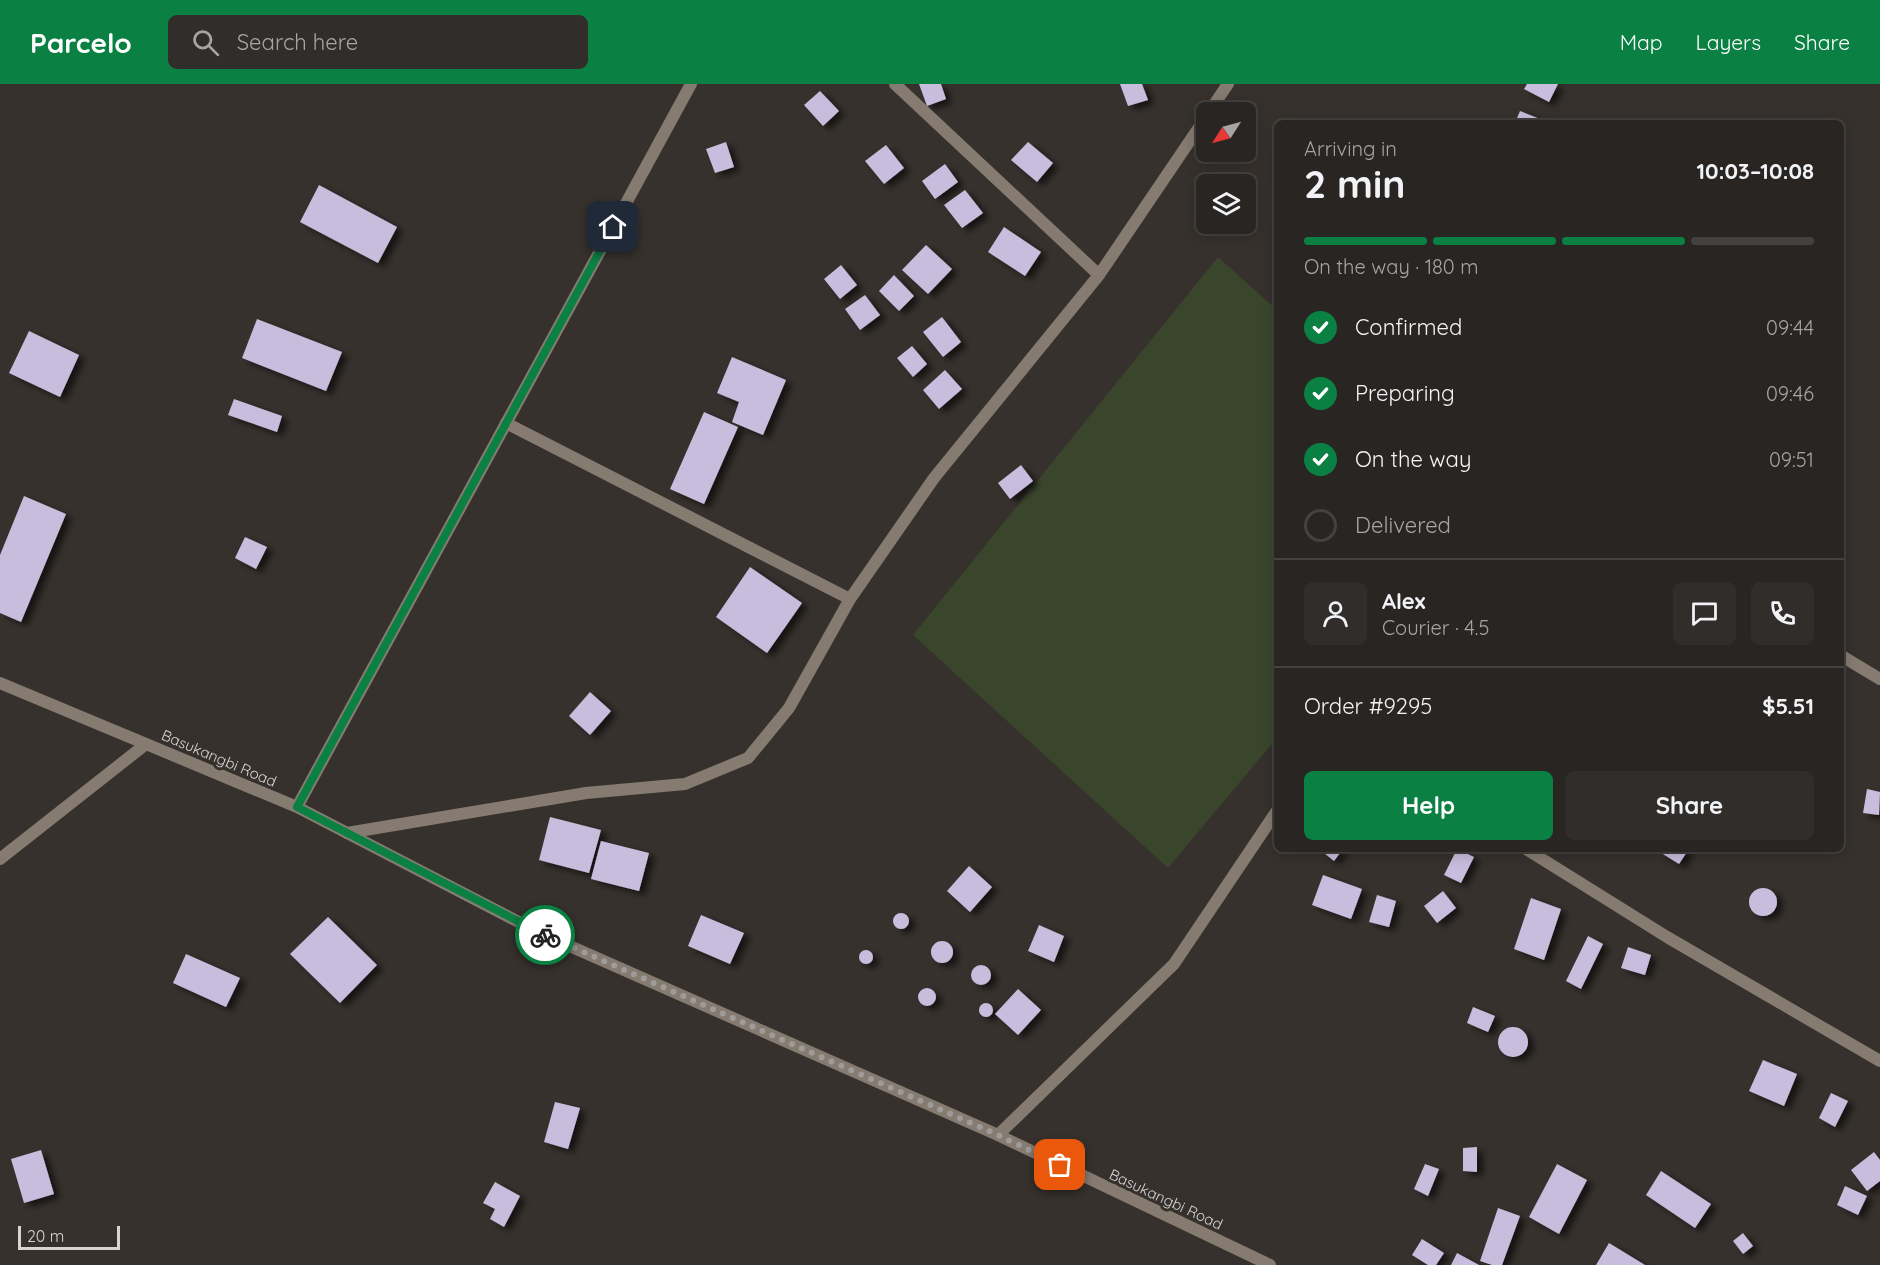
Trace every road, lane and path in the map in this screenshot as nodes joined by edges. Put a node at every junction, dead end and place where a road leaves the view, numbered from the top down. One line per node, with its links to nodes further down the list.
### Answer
1 (691, 84): 7 (street)
2 (895, 84): 6 (street)
3 (1228, 84): 4 (street)
4 (1216, 102)
5 (1196, 132): 6 (street)
6 (1099, 276): 8 (street)
7 (506, 423): 8 (street); 13 (street)
8 (850, 599): 15 (street)
9 (1844, 657): 10 (street)
10 (1880, 679)
11 (0, 683): 12 (street, Basukangbi Road)
12 (146, 744): 13 (street, Basukangbi Road); 17 (street)
13 (297, 807): 15 (street, Basukangbi Road)
14 (1274, 815): 19 (street)
15 (347, 833): 19 (street, Basukangbi Road)
16 (1531, 852): 18 (street)
17 (0, 859)
18 (1880, 1061)
19 (998, 1135): 20 (street, Basukangbi Road)
20 (1270, 1265)

